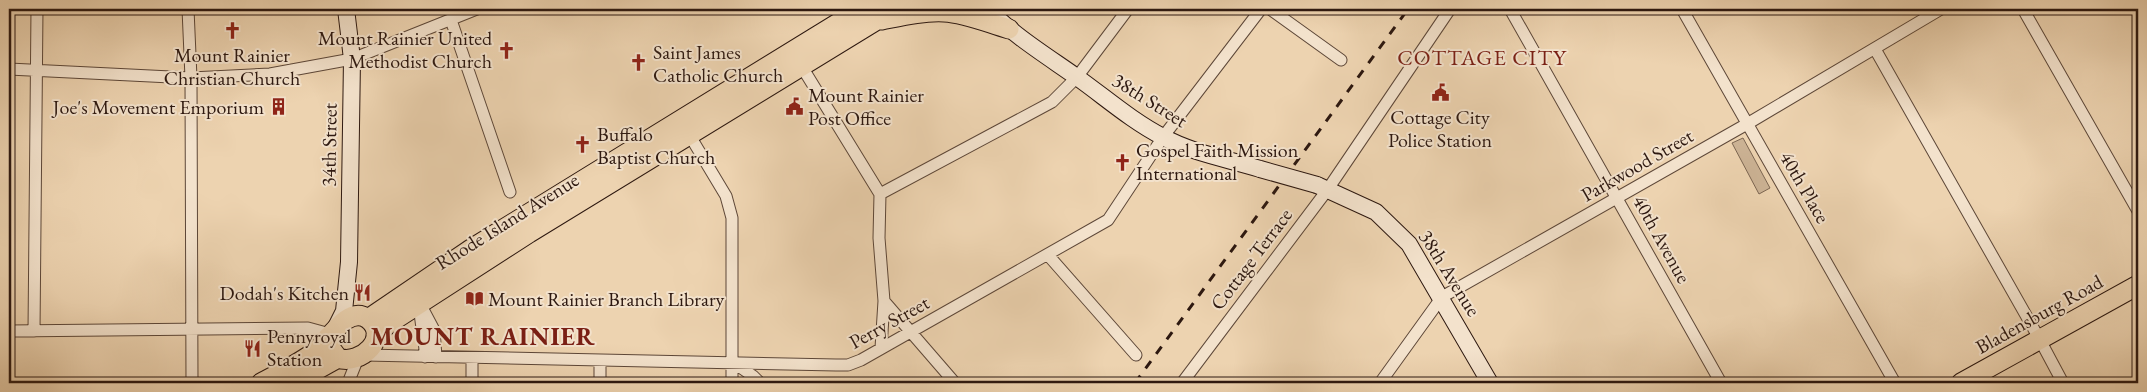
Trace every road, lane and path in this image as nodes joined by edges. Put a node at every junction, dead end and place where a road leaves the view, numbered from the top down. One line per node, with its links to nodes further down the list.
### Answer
1 (38, 9): 23 (street)
2 (188, 9): 25 (street)
3 (346, 9): 19 (main road, 34th Street)
4 (477, 9): 16 (street)
5 (860, 9): 27 (main road, Rhode Island Avenue)
6 (896, 9): 17 (main road, Rhode Island Avenue)
7 (1128, 9): 24 (street)
8 (1261, 9): 28 (street, Perry Street)
9 (1270, 9): 20 (street)
10 (1450, 9): 29 (street, Cottage Terrace)
11 (1510, 9): 32 (street, 40th Avenue)
12 (1682, 9): 26 (street, 40th Place)
13 (1940, 9): 18 (street, Parkwood Street)
14 (2023, 9): 33 (street)
15 (998, 16): 17 (main road); 24 (main road, 38th Street)
16 (451, 20): 19 (street); 30 (street)
17 (878, 21): 21 (main road, Rhode Island Avenue)
18 (1875, 49): 26 (street, Parkwood Street); 46 (street)
19 (352, 59): 25 (street); 35 (main road, 34th Street)
20 (1341, 60)
21 (802, 68): 27 (main road, Rhode Island Avenue); 31 (street)
22 (9, 69): 23 (street)
23 (37, 71): 25 (street); 43 (street)
24 (1077, 77): 28 (main road, 38th Street); 31 (street)
25 (192, 78): 41 (street)
26 (1747, 124): 32 (street, Parkwood Street); 68 (street, 40th Place)
27 (685, 126): 37 (main road, Rhode Island Avenue); 54 (street)
28 (1163, 137): 29 (main road, 38th Street, bridge); 34 (street, Perry Street)
29 (1322, 187): 38 (main road, 38th Avenue); 64 (street, Cottage Terrace)
30 (510, 192)
31 (880, 194): 39 (street)
32 (1617, 197): 38 (street, Parkwood Street); 67 (street, 40th Avenue)
33 (2138, 211)
34 (1048, 255): 44 (street, Perry Street); 48 (street)
35 (348, 283): 40 (main road, 34th Street); 45 (main road, 34th Street)
36 (2138, 285): 46 (main road, Bladensburg Road)
37 (416, 297): 40 (main road, Rhode Island Avenue); 50 (street)
38 (1442, 297): 65 (street, Parkwood Street); 66 (main road, 38th Avenue)
39 (884, 301): 44 (street); 47 (street)
40 (370, 328): 45 (main road); 49 (street, Perry Street); 51 (main road)
41 (192, 330): 43 (street); 45 (street); 56 (street)
42 (9, 331): 43 (street)
43 (34, 332)
44 (910, 332): 47 (street, Perry Street); 63 (street)
45 (331, 333): 51 (main road); 57 (main road)
46 (2040, 340): 69 (main road, Bladensburg Road); 70 (street)
47 (881, 348): 54 (street, Perry Street)
48 (1136, 355)
49 (403, 356): 50 (street, Perry Street); 51 (street, Perry Street)
50 (434, 357): 52 (street, Perry Street)
51 (350, 358): 55 (street); 55 (street); 58 (main road)
52 (472, 358): 53 (street, Perry Street); 59 (street)
53 (600, 360): 54 (street, Perry Street); 60 (street)
54 (732, 362): 61 (street); 62 (street)
55 (348, 382)
56 (192, 383)
57 (261, 383)
58 (293, 383)
59 (472, 383)
60 (600, 383)
61 (732, 383)
62 (760, 383)
63 (955, 383)
64 (1182, 383)
65 (1380, 383)
66 (1490, 383)
67 (1721, 383)
68 (1895, 383)
69 (1961, 383)
70 (2062, 383)

